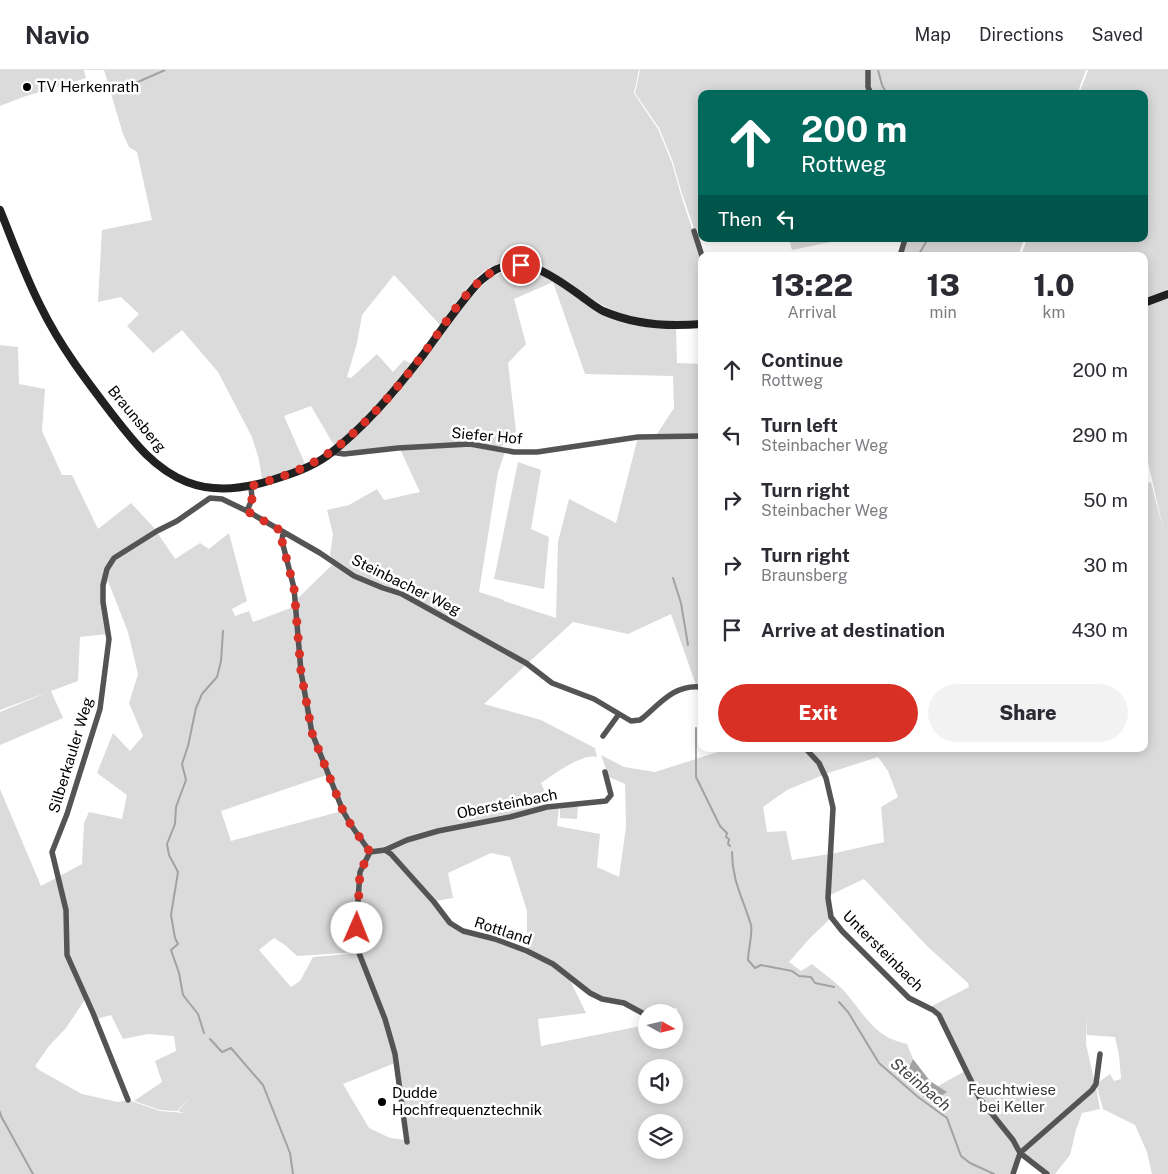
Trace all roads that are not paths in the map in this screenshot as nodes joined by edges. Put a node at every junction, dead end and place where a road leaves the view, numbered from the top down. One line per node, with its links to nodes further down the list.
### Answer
1 (868, 70): 2 (street)
2 (869, 90)
3 (0, 210): 12 (main road, Braunsberg)
4 (694, 231): 5 (street)
5 (701, 252)
6 (1168, 294): 7 (main road)
7 (1148, 302)
8 (698, 324): 10 (main road, Braunsberg)
9 (698, 436): 10 (street, Siefer Hof)
10 (331, 452): 11 (main road, Braunsberg)
11 (251, 486): 12 (main road, Braunsberg); 14 (street)
12 (214, 488): 13 (street)
13 (222, 500): 14 (street); 25 (street, Silberkauler Weg)
14 (247, 511): 15 (street, Steinbacher Weg)
15 (283, 532): 17 (street, Steinbacher Weg); 22 (street)
16 (698, 687): 17 (street)
17 (619, 714): 18 (street)
18 (603, 736)
19 (809, 752): 27 (street, Untersteinbach)
20 (605, 772): 21 (street, Obersteinbach)
21 (385, 850): 22 (street); 23 (street, Rottland)
22 (370, 852): 26 (street)
23 (638, 1011)
24 (1100, 1054): 27 (street)
25 (128, 1100)
26 (407, 1142)
27 (1020, 1154): 28 (street); 29 (street)
28 (1013, 1174)
29 (1047, 1174)

